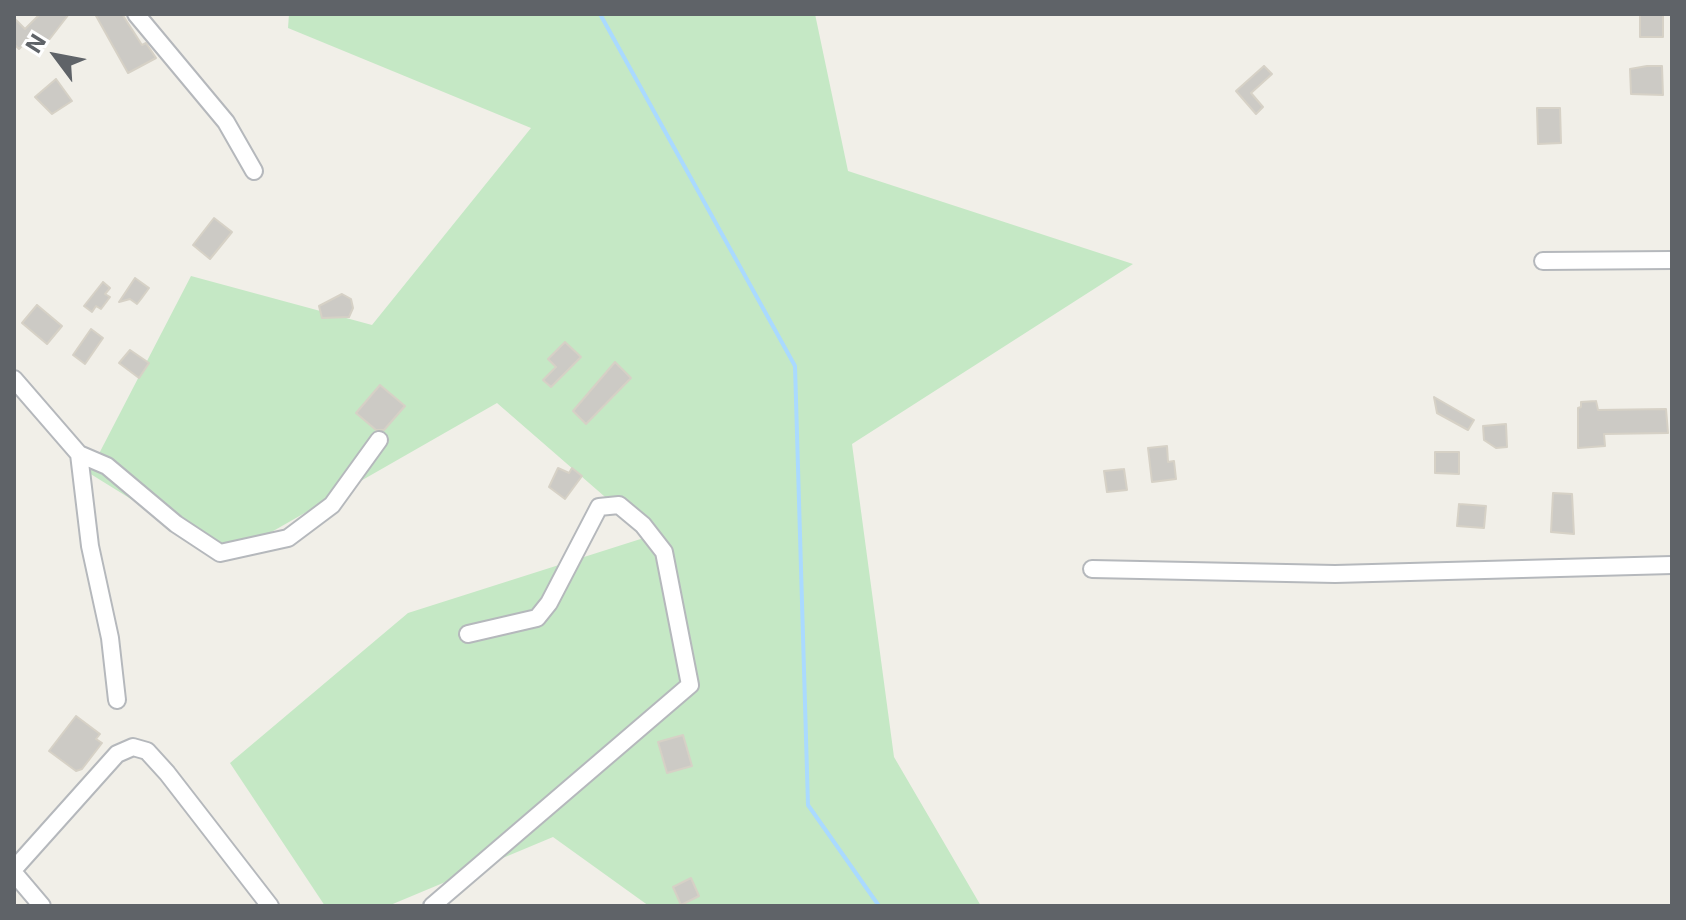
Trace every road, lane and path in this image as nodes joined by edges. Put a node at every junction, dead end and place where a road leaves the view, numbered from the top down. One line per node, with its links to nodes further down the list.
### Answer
1 (136, 14): 2 (street)
2 (254, 171)
3 (1672, 260): 4 (street)
4 (1543, 261)
5 (14, 379): 7 (street)
6 (379, 440): 7 (street)
7 (79, 454): 11 (street)
8 (1672, 565): 9 (street)
9 (1092, 569)
10 (468, 634): 15 (street)
11 (117, 700)
12 (14, 871): 13 (street); 14 (street)
13 (42, 906)
14 (270, 906)
15 (432, 906)

